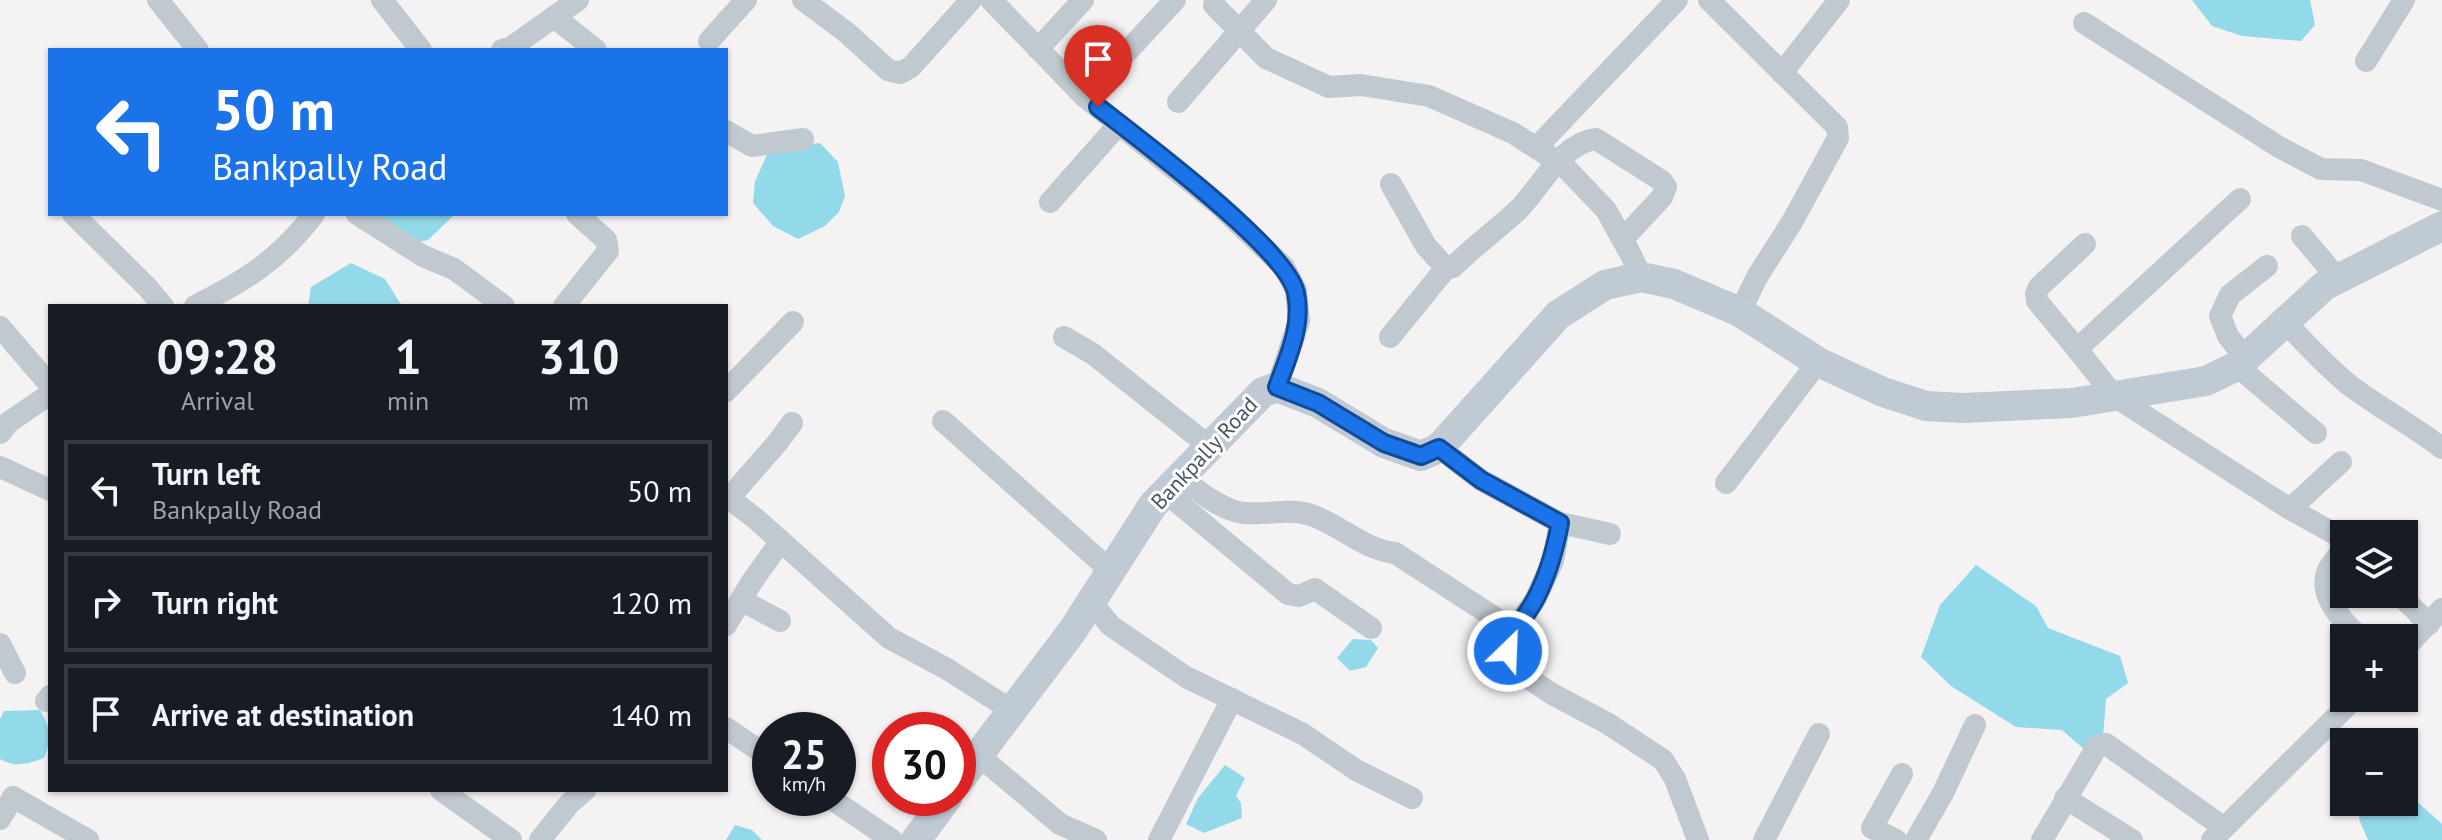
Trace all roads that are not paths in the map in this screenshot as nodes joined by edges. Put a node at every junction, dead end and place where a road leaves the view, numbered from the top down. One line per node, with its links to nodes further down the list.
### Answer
1 (158, 0): 20 (street)
2 (382, 0): 21 (street)
3 (746, 0): 19 (street)
4 (803, 0): 5 (street)
5 (971, 0)
6 (991, 0): 24 (street)
7 (1083, 0): 24 (street)
8 (1175, 0): 27 (street)
9 (1266, 0): 18 (street)
10 (1677, 0): 32 (street)
11 (1709, 0): 26 (street)
12 (1839, 0): 26 (street)
13 (2404, 0): 25 (street)
14 (574, 1): 16 (street)
15 (1214, 5): 18 (street)
16 (554, 17): 22 (street); 23 (street)
17 (2084, 23): 36 (street)
18 (1240, 31): 28 (street); 32 (street)
19 (709, 41)
20 (196, 48)
21 (419, 48)
22 (510, 48)
23 (593, 48)
24 (1038, 49): 27 (street)
25 (2366, 61)
26 (1782, 73): 54 (street)
27 (1085, 97): 29 (street)
28 (1178, 102)
29 (1119, 124): 37 (street); 64 (street)
30 (728, 132): 31 (street)
31 (803, 139)
32 (1536, 148): 33 (street)
33 (1557, 162): 44 (street); 44 (street); 47 (street)
34 (1391, 184): 47 (street)
35 (2240, 199): 60 (street)
36 (2442, 200)
37 (1050, 202)
38 (75, 216): 50 (street)
39 (312, 216): 51 (street)
40 (360, 216): 52 (street)
41 (579, 216): 53 (street)
42 (2442, 226): 49 (street)
43 (2302, 236): 49 (street)
44 (1623, 239): 48 (street)
45 (2085, 244): 60 (street)
46 (2267, 266): 62 (street)
47 (1446, 268): 59 (street)
48 (1641, 277): 54 (street); 73 (street)
49 (2338, 279): 56 (street)
50 (161, 304)
51 (199, 304)
52 (501, 304)
53 (566, 304)
54 (1740, 312): 61 (street)
55 (793, 322): 65 (street)
56 (2285, 322): 62 (street); 74 (street)
57 (0, 327): 63 (street)
58 (1064, 337): 72 (street)
59 (1390, 337)
60 (2077, 349): 67 (street)
61 (1818, 362): 67 (street); 77 (street)
62 (2241, 362): 67 (street); 71 (street)
63 (48, 383)
64 (1277, 387): 72 (street, Bankpally Road); 73 (street, Bankpally Road)
65 (728, 389)
66 (48, 395): 70 (street)
67 (2114, 396): 82 (street)
68 (943, 421): 88 (street)
69 (792, 423): 80 (street)
70 (0, 433)
71 (2316, 433)
72 (1209, 446): 78 (street, Bankpally Road)
73 (1439, 448): 83 (street)
74 (2442, 448)
75 (2341, 462): 82 (street)
76 (0, 467): 79 (street)
77 (1726, 483)
78 (1172, 485): 88 (street, Bankpally Road); 98 (street); 99 (street)
79 (48, 489)
80 (728, 496)
81 (728, 498): 86 (street)
82 (2290, 509): 84 (street)
83 (1560, 523): 85 (street); 99 (street)
84 (2330, 531)
85 (1610, 534)
86 (781, 541): 89 (street); 104 (street)
87 (2330, 568): 91 (street)
88 (1111, 571): 90 (street, Bankpally Road)
89 (741, 600): 95 (street); 96 (street)
90 (1091, 602): 103 (street); 104 (street, Bankpally Road)
91 (2330, 604)
92 (2418, 605): 94 (street)
93 (2334, 608): 97 (street)
94 (2436, 616): 100 (street)
95 (780, 621)
96 (728, 622)
97 (2348, 624)
98 (1371, 628)
99 (1514, 630): 129 (street)
100 (2418, 635)
101 (0, 644): 102 (street)
102 (15, 673)
103 (1232, 699): 116 (street); 128 (street)
104 (1011, 710): 110 (street, Bankpally Road)
105 (2341, 712): 121 (street)
106 (1975, 725): 132 (street)
107 (728, 729): 109 (street)
108 (1819, 734): 130 (street)
109 (752, 746)
110 (978, 755): 111 (street, Bankpally Road); 127 (street)
111 (976, 758)
112 (1902, 774): 131 (street)
113 (448, 792): 115 (street)
114 (583, 792): 124 (street)
115 (469, 798): 123 (street)
116 (1412, 798)
117 (2065, 798): 121 (street); 133 (street); 134 (street)
118 (856, 816): 125 (street)
119 (934, 816): 126 (street)
120 (0, 819): 122 (street)
121 (2217, 833)
122 (88, 840)
123 (511, 840)
124 (540, 840)
125 (892, 840)
126 (916, 840)
127 (1096, 840)
128 (1159, 840)
129 (1698, 840)
130 (1764, 840)
131 (1896, 840)
132 (1916, 840)
133 (2042, 840)
134 (2132, 840)

